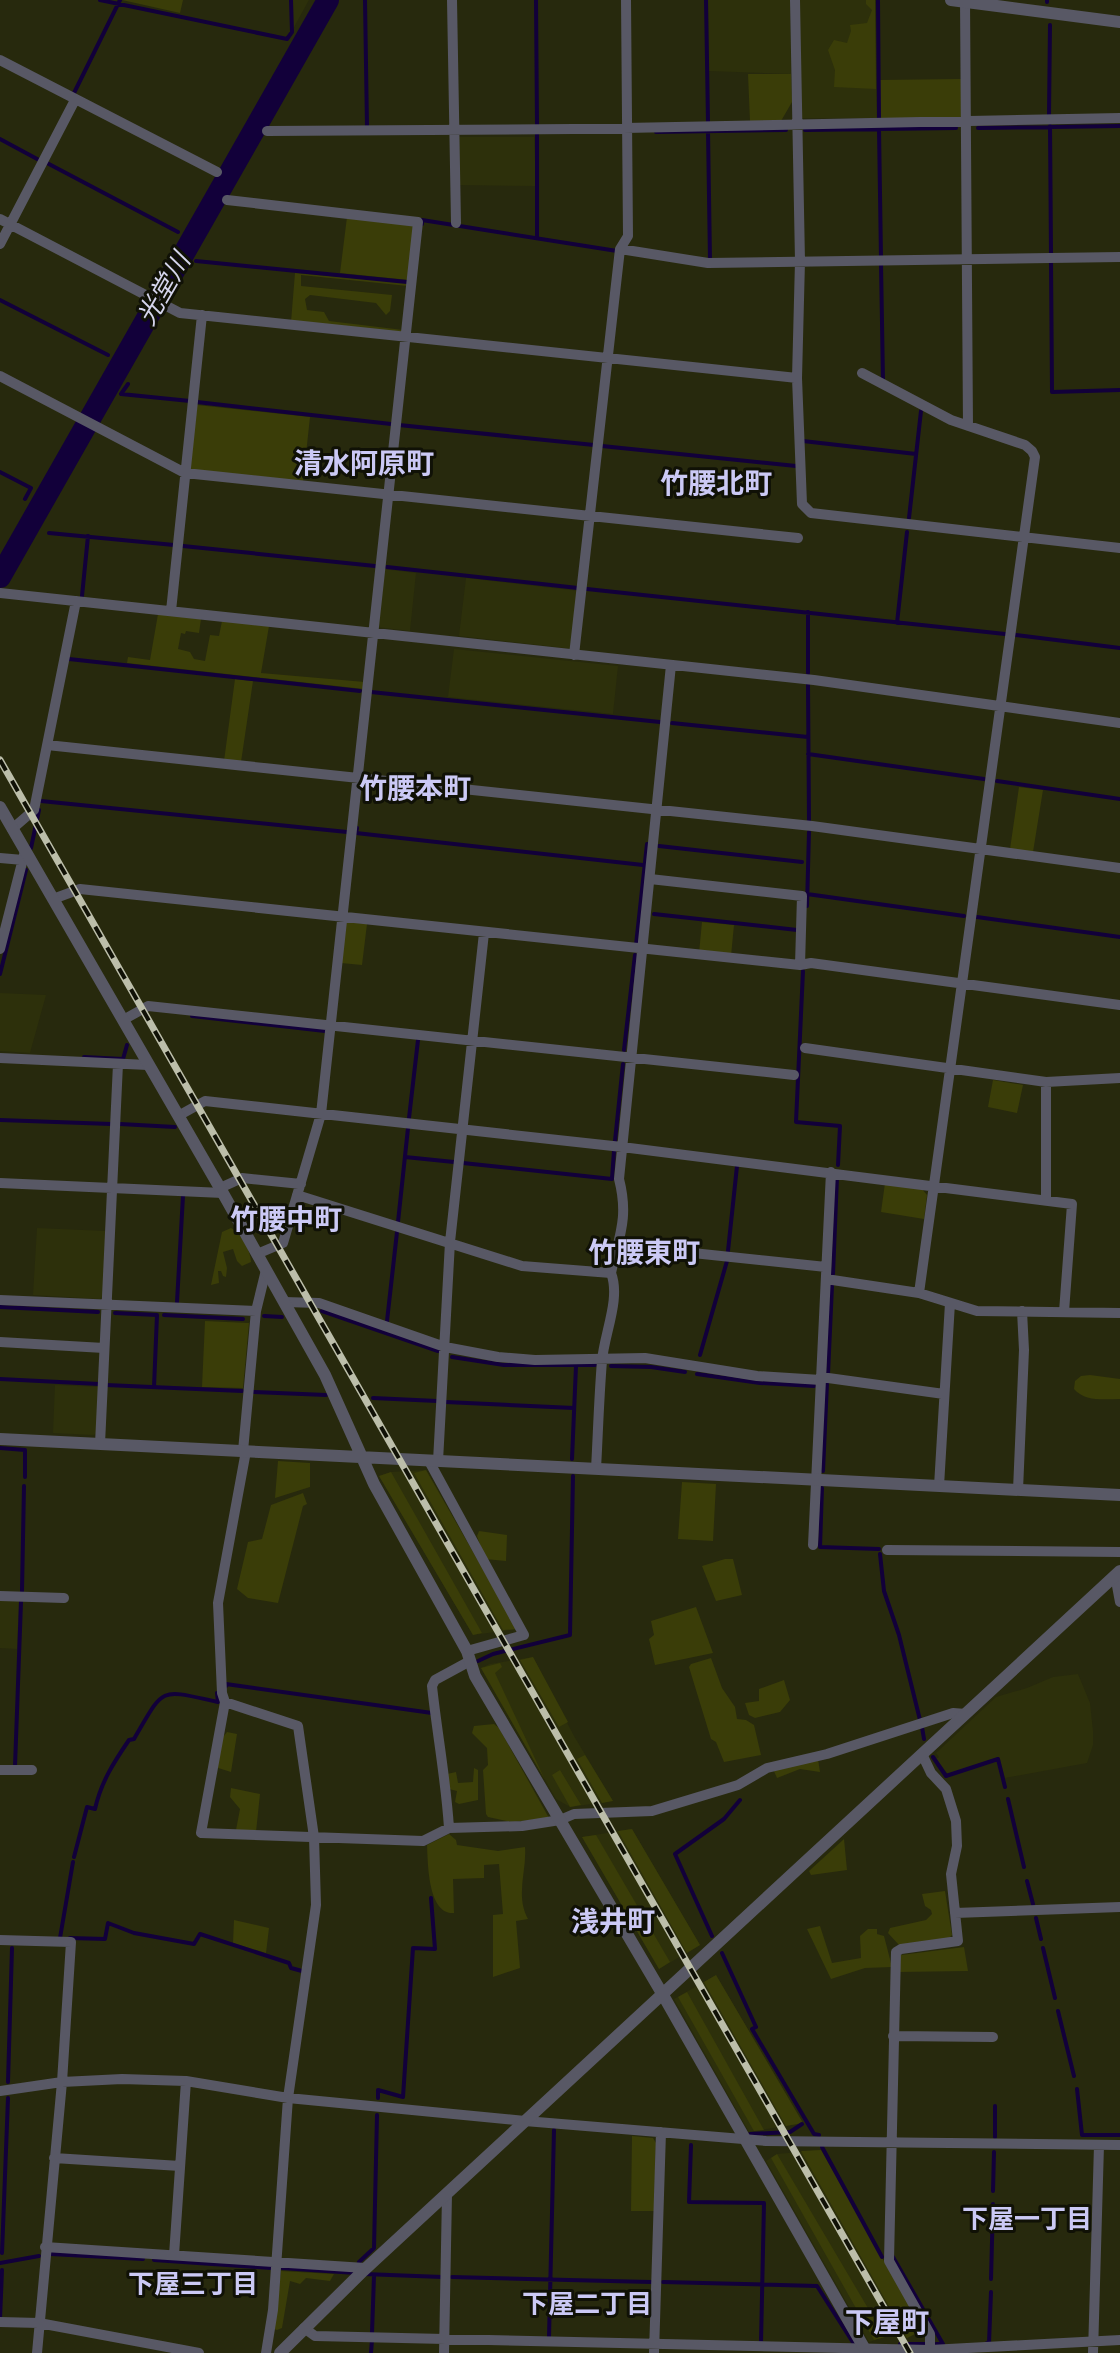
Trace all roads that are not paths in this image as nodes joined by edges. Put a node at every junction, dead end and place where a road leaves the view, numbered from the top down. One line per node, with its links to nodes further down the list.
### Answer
1 (452, 0): 13 (street)
2 (626, 0): 12 (street)
3 (795, 0): 11 (street)
4 (951, 0): 5 (street)
5 (965, 1): 6 (street); 10 (street)
6 (1120, 22)
7 (0, 60): 8 (street)
8 (75, 100): 15 (street); 17 (street)
9 (1120, 118): 10 (street)
10 (966, 122): 11 (street); 22 (street)
11 (797, 124): 12 (street); 23 (street)
12 (627, 128): 13 (street); 20 (street)
13 (454, 129): 14 (street); 18 (street)
14 (267, 131)
15 (217, 172)
16 (227, 200): 25 (street)
17 (5, 222): 19 (street); 24 (street)
18 (456, 223)
19 (0, 244)
20 (620, 249): 23 (street); 26 (street)
21 (1120, 257): 22 (street)
22 (969, 260): 23 (street); 30 (street)
23 (800, 261): 29 (street)
24 (202, 315): 25 (street); 31 (street)
25 (405, 336): 26 (street); 32 (street)
26 (608, 358): 29 (street); 33 (street)
27 (862, 373): 30 (street)
28 (0, 376): 31 (street)
29 (797, 378): 34 (street)
30 (968, 426): 34 (street)
31 (185, 473): 32 (street); 39 (street)
32 (388, 494): 33 (street); 40 (street)
33 (590, 517): 35 (street); 41 (street)
34 (1024, 537): 36 (street); 43 (street)
35 (798, 538)
36 (1120, 548)
37 (1, 593): 38 (street)
38 (76, 601): 39 (street); 45 (street)
39 (171, 611): 40 (street)
40 (373, 633): 41 (street); 46 (street)
41 (574, 655): 42 (street)
42 (671, 665): 43 (street); 48 (street)
43 (999, 707): 44 (street); 50 (street)
44 (1120, 723)
45 (47, 745): 46 (street); 49 (street)
46 (357, 778): 48 (street); 56 (street)
47 (0, 807): 49 (street)
48 (657, 810): 50 (street); 54 (street)
49 (12, 829): 51 (street)
50 (980, 849): 53 (street); 61 (street)
51 (24, 856): 52 (street); 55 (street); 58 (street)
52 (0, 858)
53 (1120, 868)
54 (650, 879): 59 (street); 60 (street)
55 (53, 899): 56 (street); 63 (street)
56 (342, 918): 57 (street); 64 (street)
57 (484, 933): 59 (street); 65 (street)
58 (0, 949)
59 (643, 950): 60 (street); 68 (street)
60 (800, 965): 61 (street)
61 (962, 983): 62 (street); 71 (street)
62 (1120, 1005)
63 (123, 1020): 64 (street); 70 (street)
64 (331, 1025): 65 (street); 75 (street)
65 (472, 1040): 68 (street); 77 (street)
66 (805, 1048): 71 (street)
67 (0, 1058): 69 (street)
68 (631, 1058): 72 (street); 78 (street)
69 (118, 1064): 70 (street); 82 (street)
70 (148, 1065): 76 (street)
71 (950, 1069): 74 (street); 81 (street)
72 (794, 1075)
73 (1120, 1078): 74 (street)
74 (1046, 1082): 85 (street)
75 (321, 1114): 76 (street); 77 (street); 83 (street)
76 (178, 1116): 84 (street)
77 (463, 1130): 78 (street); 86 (street)
78 (622, 1147): 79 (street); 87 (street)
79 (831, 1172): 81 (street); 91 (street)
80 (0, 1183): 82 (street)
81 (934, 1186): 85 (street); 92 (street)
82 (112, 1188): 84 (street); 96 (street)
83 (299, 1189): 84 (street); 86 (street); 88 (street)
84 (222, 1190): 88 (street)
85 (1046, 1200): 99 (street)
86 (450, 1242): 90 (street); 102 (street)
87 (617, 1245): 90 (street); 91 (street)
88 (257, 1254): 89 (street)
89 (266, 1270): 94 (street); 97 (street)
90 (611, 1273): 104 (street)
91 (826, 1273): 92 (street); 105 (street)
92 (919, 1293): 95 (street)
93 (0, 1300): 96 (street)
94 (284, 1302): 102 (street); 110 (street)
95 (950, 1303): 98 (street); 106 (street)
96 (106, 1305): 97 (street); 103 (street)
97 (256, 1311): 109 (street)
98 (1022, 1311): 99 (street); 115 (street)
99 (1064, 1312): 100 (street)
100 (1120, 1313)
101 (0, 1342): 103 (street)
102 (445, 1347): 104 (street); 111 (street)
103 (104, 1348): 108 (street)
104 (602, 1357): 105 (street); 112 (street)
105 (821, 1379): 106 (street); 113 (street)
106 (944, 1394): 114 (street)
107 (0, 1439): 108 (street)
108 (100, 1444): 109 (street)
109 (244, 1451): 110 (street); 126 (street)
110 (362, 1457): 111 (street); 125 (street)
111 (434, 1461): 112 (street); 125 (street)
112 (596, 1469): 113 (street)
113 (816, 1480): 114 (street); 117 (street)
114 (939, 1486): 115 (street)
115 (1018, 1490): 116 (street)
116 (1120, 1495)
117 (813, 1545)
118 (887, 1550): 119 (street)
119 (1120, 1552)
120 (1118, 1573): 121 (street); 127 (street)
121 (1120, 1595): 124 (street)
122 (0, 1596): 123 (street)
123 (64, 1598)
124 (1120, 1602)
125 (468, 1656): 131 (street); 132 (street)
126 (225, 1702): 133 (street); 133 (street)
127 (966, 1714): 128 (street); 131 (street)
128 (922, 1754): 135 (street); 137 (street)
129 (0, 1770): 130 (street)
130 (32, 1770)
131 (560, 1820): 132 (street); 137 (street)
132 (449, 1828): 133 (street)
133 (314, 1837): 143 (street)
134 (1120, 1907): 135 (street)
135 (955, 1913): 138 (street)
136 (0, 1940): 141 (street)
137 (663, 1995): 144 (street); 146 (street)
138 (893, 2036): 139 (street); 147 (street)
139 (993, 2037)
140 (186, 2081): 141 (street); 143 (street); 151 (street)
141 (62, 2082): 142 (street); 150 (street)
142 (0, 2091)
143 (288, 2098): 144 (street); 155 (street)
144 (525, 2121): 145 (street); 152 (street)
145 (661, 2132): 146 (street); 164 (street)
146 (743, 2139): 147 (street); 166 (street)
147 (891, 2143): 148 (street); 165 (street)
148 (1099, 2145): 149 (street); 162 (street)
149 (1120, 2145)
150 (54, 2158): 151 (street); 153 (street)
151 (180, 2166): 154 (street)
152 (447, 2194): 156 (street); 160 (street)
153 (45, 2247): 154 (street); 158 (street)
154 (174, 2255): 155 (street)
155 (277, 2261): 156 (street); 169 (street)
156 (364, 2270): 159 (street)
157 (0, 2322): 158 (street)
158 (39, 2323): 163 (street); 167 (street)
159 (304, 2328): 160 (street); 170 (street)
160 (444, 2339): 164 (street); 171 (street)
161 (1120, 2340): 162 (street)
162 (1093, 2347): 165 (street)
163 (150, 2348): 168 (street)
164 (654, 2348): 166 (street)
165 (930, 2350): 166 (street)
166 (866, 2351)
167 (37, 2353)
168 (199, 2353)
169 (266, 2353)
170 (280, 2353)
171 (444, 2353)

